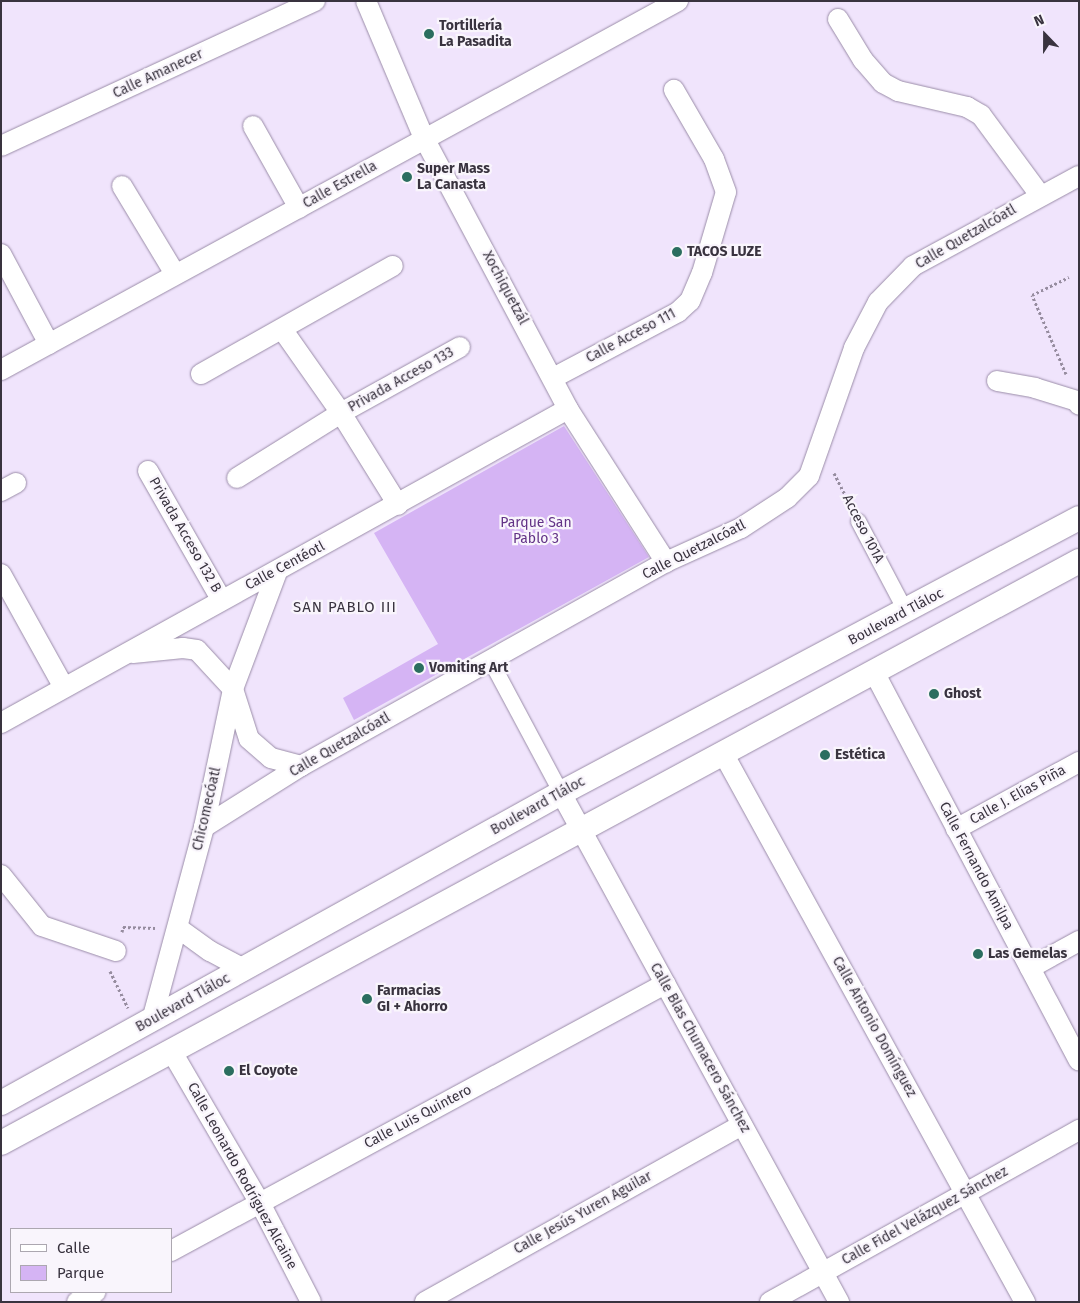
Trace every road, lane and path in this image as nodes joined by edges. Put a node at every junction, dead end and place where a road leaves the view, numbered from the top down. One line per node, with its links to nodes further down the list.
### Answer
1 (315, 1): 8 (street, Calle Amanecer)
2 (366, 1): 7 (street, Xochiquetzál)
3 (678, 1): 7 (street, Calle Estrella)
4 (838, 19): 11 (street)
5 (674, 90): 22 (street, Calle Acceso 111)
6 (253, 126): 12 (street)
7 (424, 138): 12 (street, Calle Estrella); 22 (street, Xochiquetzál)
8 (1, 146)
9 (1079, 176): 11 (street, Calle Quetzalcóatl)
10 (122, 186): 15 (street)
11 (1040, 195): 27 (street, Calle Quetzalcóatl)
12 (299, 208): 15 (street, Calle Estrella)
13 (1, 254): 18 (street)
14 (393, 266): 17 (street)
15 (175, 274): 18 (street, Calle Estrella)
16 (1069, 277): 24 (path)
17 (282, 329): 21 (street); 26 (street, Privada Acceso 133)
18 (49, 344): 20 (street, Calle Estrella)
19 (460, 347): 26 (street, Privada Acceso 133)
20 (1, 370)
21 (201, 374)
22 (553, 378): 25 (street, Xochiquetzál)
23 (998, 381): 24 (street)
24 (1078, 403)
25 (568, 409): 30 (street, Calle Centéotl); 33 (street, Xochiquetzál)
26 (341, 413): 29 (street, Privada Acceso 133); 30 (street, Privada Acceso 133)
27 (820, 445): 32 (path, Acceso 101A); 33 (street, Calle Quetzalcóatl)
28 (148, 471): 37 (street, Privada Acceso 132 B)
29 (237, 478)
30 (398, 505): 35 (street, Calle Centéotl)
31 (1079, 518): 38 (street, Boulevard Tláloc)
32 (858, 521): 38 (street, Acceso 101A)
33 (666, 562): 40 (street, Calle Quetzalcóatl)
34 (1079, 562): 41 (street)
35 (277, 572): 37 (street, Calle Centéotl); 43 (street, Chicomecóatl)
36 (1, 574): 42 (street)
37 (221, 599): 39 (street, Calle Centéotl)
38 (906, 612): 48 (street, Boulevard Tláloc)
39 (124, 654): 42 (street, Calle Centéotl); 43 (street)
40 (490, 660): 47 (street, Calle Quetzalcóatl); 48 (street)
41 (874, 672): 45 (street); 50 (street, Calle Fernando Amilpa)
42 (63, 686): 44 (street, Calle Centéotl)
43 (233, 689): 47 (street); 49 (street, Chicomecóatl)
44 (1, 723)
45 (723, 753): 51 (street); 66 (street, Calle Antonio Domínguez)
46 (1079, 762): 50 (street, Calle J. Elías Piña)
47 (301, 766): 49 (street, Calle Quetzalcóatl)
48 (561, 793): 51 (street, Calle Blas Chumacero Sánchez); 57 (street, Boulevard Tláloc)
49 (204, 826): 53 (street, Chicomecóatl)
50 (956, 829): 56 (street, Calle Fernando Amilpa)
51 (581, 830): 58 (street, Calle Blas Chumacero Sánchez); 60 (street)
52 (1, 875): 55 (street)
53 (178, 928): 57 (street); 59 (street, Chicomecóatl)
54 (1079, 941): 56 (street)
55 (116, 951)
56 (1030, 968): 61 (street, Calle Fernando Amilpa)
57 (244, 969): 59 (street, Boulevard Tláloc)
58 (665, 984): 63 (street, Calle Blas Chumacero Sánchez); 67 (street, Calle Luis Quintero)
59 (152, 1020): 62 (street, Boulevard Tláloc)
60 (172, 1052): 65 (street); 67 (street, Calle Leonardo Rodríguez Alcaine)
61 (1079, 1060)
62 (1, 1103)
63 (742, 1125): 69 (street, Calle Blas Chumacero Sánchez); 73 (street, Calle Jesús Yuren Aguilar)
64 (1079, 1130): 66 (street, Calle Fidel Velázquez Sánchez)
65 (1, 1143)
66 (965, 1193): 69 (street, Calle Fidel Velázquez Sánchez); 76 (street, Calle Antonio Domínguez)
67 (260, 1203): 68 (street, Calle Luis Quintero); 72 (street, Calle Leonardo Rodríguez Alcaine)
68 (172, 1250)
69 (823, 1273): 74 (street, Calle Fidel Velázquez Sánchez); 75 (street, Calle Blas Chumacero Sánchez)
70 (94, 1293): 71 (street)
71 (77, 1302)
72 (311, 1302)
73 (425, 1302)
74 (770, 1302)
75 (839, 1302)
76 (1025, 1302)

